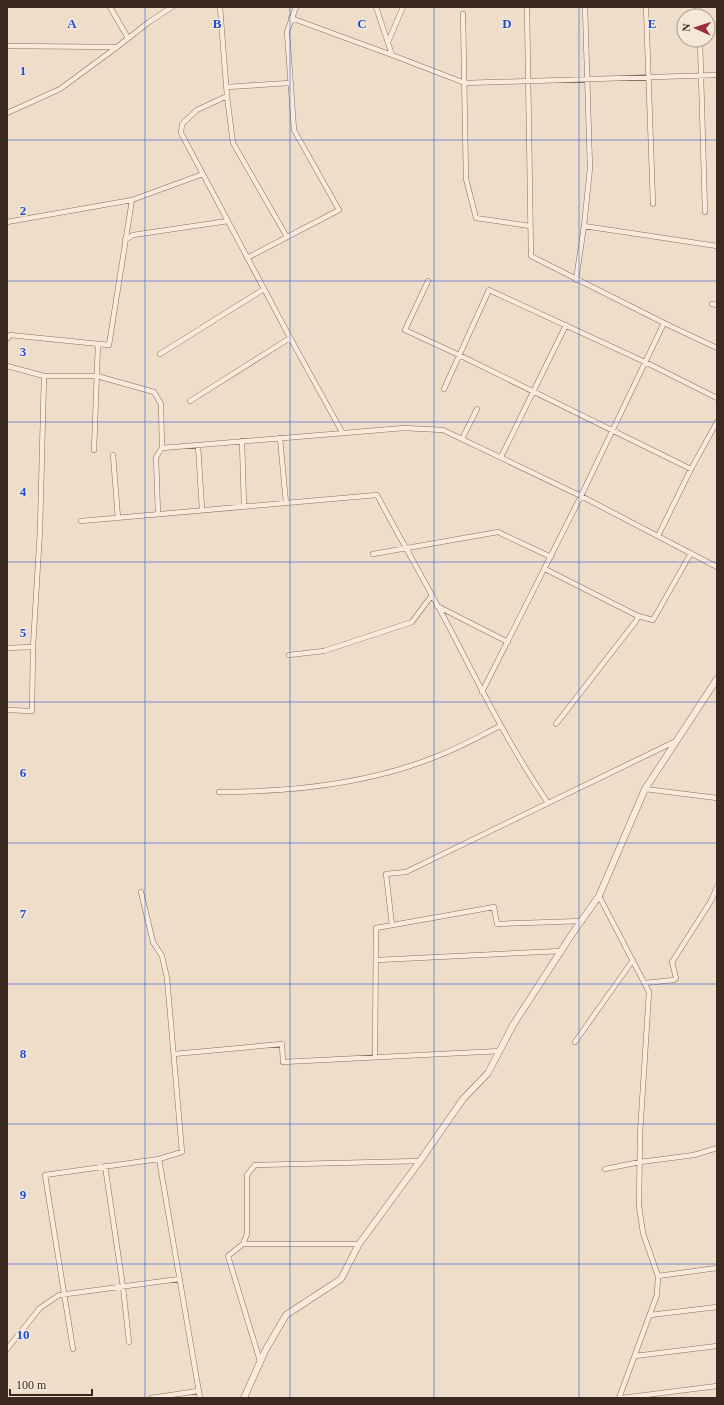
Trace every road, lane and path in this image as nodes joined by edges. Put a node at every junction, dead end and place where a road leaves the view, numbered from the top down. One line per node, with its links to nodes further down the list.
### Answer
1 (110, 7): 12 (street)
2 (172, 7): 12 (street)
3 (220, 7): 25 (street)
4 (296, 7): 11 (street)
5 (376, 7): 13 (street)
6 (403, 7): 13 (street)
7 (527, 7): 22 (street)
8 (585, 7): 21 (street)
9 (646, 7): 20 (street)
10 (463, 14): 24 (street)
11 (291, 18): 17 (street); 23 (street)
12 (128, 38): 15 (street)
13 (388, 42): 17 (street)
14 (7, 46): 15 (street)
15 (117, 47): 27 (street)
16 (700, 48): 18 (street)
17 (392, 55): 24 (street)
18 (701, 75): 19 (street); 20 (street); 31 (street)
19 (717, 75)
20 (648, 77): 21 (street); 30 (street)
21 (588, 79): 22 (street); 35 (street)
22 (528, 81): 24 (street); 34 (street)
23 (289, 83): 25 (street); 36 (street)
24 (465, 83): 34 (street)
25 (227, 88): 26 (street)
26 (227, 96): 28 (street); 36 (street)
27 (7, 113)
28 (202, 174): 29 (street); 32 (street)
29 (132, 200): 33 (street); 37 (street)
30 (653, 204)
31 (705, 212)
32 (228, 221): 37 (street); 39 (street)
33 (7, 222)
34 (530, 226): 40 (street)
35 (584, 226): 38 (street); 40 (street)
36 (286, 237): 39 (street)
37 (126, 240): 47 (street)
38 (717, 246)
39 (247, 258): 42 (street)
40 (576, 280): 43 (street)
41 (428, 281): 50 (street)
42 (264, 289): 45 (street); 49 (street)
43 (664, 323): 48 (street); 51 (street)
44 (566, 325): 50 (street); 51 (street); 56 (street)
45 (290, 338): 58 (street); 62 (street)
46 (7, 339): 47 (street)
47 (98, 344): 54 (street)
48 (717, 348)
49 (160, 354)
50 (460, 355): 55 (street); 56 (street)
51 (645, 362): 57 (street); 61 (street)
52 (7, 366): 53 (street)
53 (44, 376): 54 (street); 90 (street)
54 (97, 376): 67 (street); 68 (street)
55 (444, 389)
56 (534, 391): 61 (street); 70 (street)
57 (717, 398)
58 (190, 401)
59 (477, 409): 64 (street)
60 (717, 422): 71 (street)
61 (613, 429): 71 (street); 72 (street)
62 (342, 432): 63 (street); 64 (street)
63 (280, 438): 65 (street); 73 (street)
64 (462, 439): 70 (street)
65 (242, 441): 66 (street); 74 (street)
66 (198, 444): 67 (street); 75 (street)
67 (162, 448): 76 (street)
68 (94, 450)
69 (113, 455): 77 (street)
70 (501, 457): 72 (street)
71 (691, 469): 79 (street)
72 (581, 496): 79 (street); 83 (street)
73 (286, 503): 74 (street); 80 (street)
74 (244, 507): 75 (street)
75 (202, 510): 76 (street)
76 (158, 514): 77 (street)
77 (118, 518): 78 (street)
78 (81, 521)
79 (658, 536): 81 (street)
80 (406, 548): 82 (street); 83 (street); 86 (street)
81 (691, 553): 84 (street); 88 (street)
82 (373, 554)
83 (551, 557): 85 (street)
84 (717, 567)
85 (544, 569): 88 (street); 89 (street)
86 (432, 595): 87 (street); 92 (street)
87 (437, 606): 89 (street); 94 (street)
88 (638, 616): 96 (street)
89 (508, 642): 94 (street)
90 (33, 647): 91 (street); 95 (street)
91 (7, 648)
92 (289, 655)
93 (717, 680): 98 (street)
94 (482, 692): 97 (street)
95 (7, 710)
96 (556, 724)
97 (500, 726): 100 (street); 102 (street)
98 (677, 740): 99 (street); 102 (street)
99 (645, 790): 101 (street); 105 (street)
100 (219, 792)
101 (717, 798)
102 (548, 803): 107 (street)
103 (717, 887): 111 (street)
104 (141, 892): 114 (street)
105 (599, 896): 106 (street); 110 (street)
106 (582, 921): 107 (street); 108 (street)
107 (392, 925): 109 (street)
108 (561, 951): 109 (street); 113 (street)
109 (377, 960): 115 (street)
110 (633, 960): 111 (street); 112 (street)
111 (645, 983): 119 (street)
112 (575, 1042)
113 (500, 1051): 115 (street); 118 (street)
114 (174, 1054): 115 (street); 117 (street)
115 (376, 1057)
116 (717, 1148): 119 (street)
117 (159, 1158): 120 (street); 126 (street)
118 (420, 1161): 122 (street); 123 (street)
119 (640, 1162): 121 (street); 125 (street)
120 (105, 1166): 127 (street); 128 (street)
121 (605, 1169)
122 (243, 1244): 123 (street); 136 (street)
123 (359, 1244): 136 (street)
124 (717, 1268): 125 (street)
125 (658, 1276): 130 (street)
126 (178, 1279): 127 (street); 138 (street)
127 (123, 1287): 128 (street); 131 (street)
128 (65, 1294): 133 (street); 134 (street)
129 (717, 1307): 130 (street)
130 (650, 1315): 135 (street)
131 (129, 1342)
132 (717, 1346): 135 (street)
133 (7, 1349)
134 (74, 1349)
135 (635, 1356): 142 (street)
136 (260, 1361): 141 (street)
137 (717, 1386): 142 (street)
138 (198, 1391): 139 (street); 140 (street)
139 (151, 1398)
140 (200, 1398)
141 (244, 1398)
142 (620, 1398)

